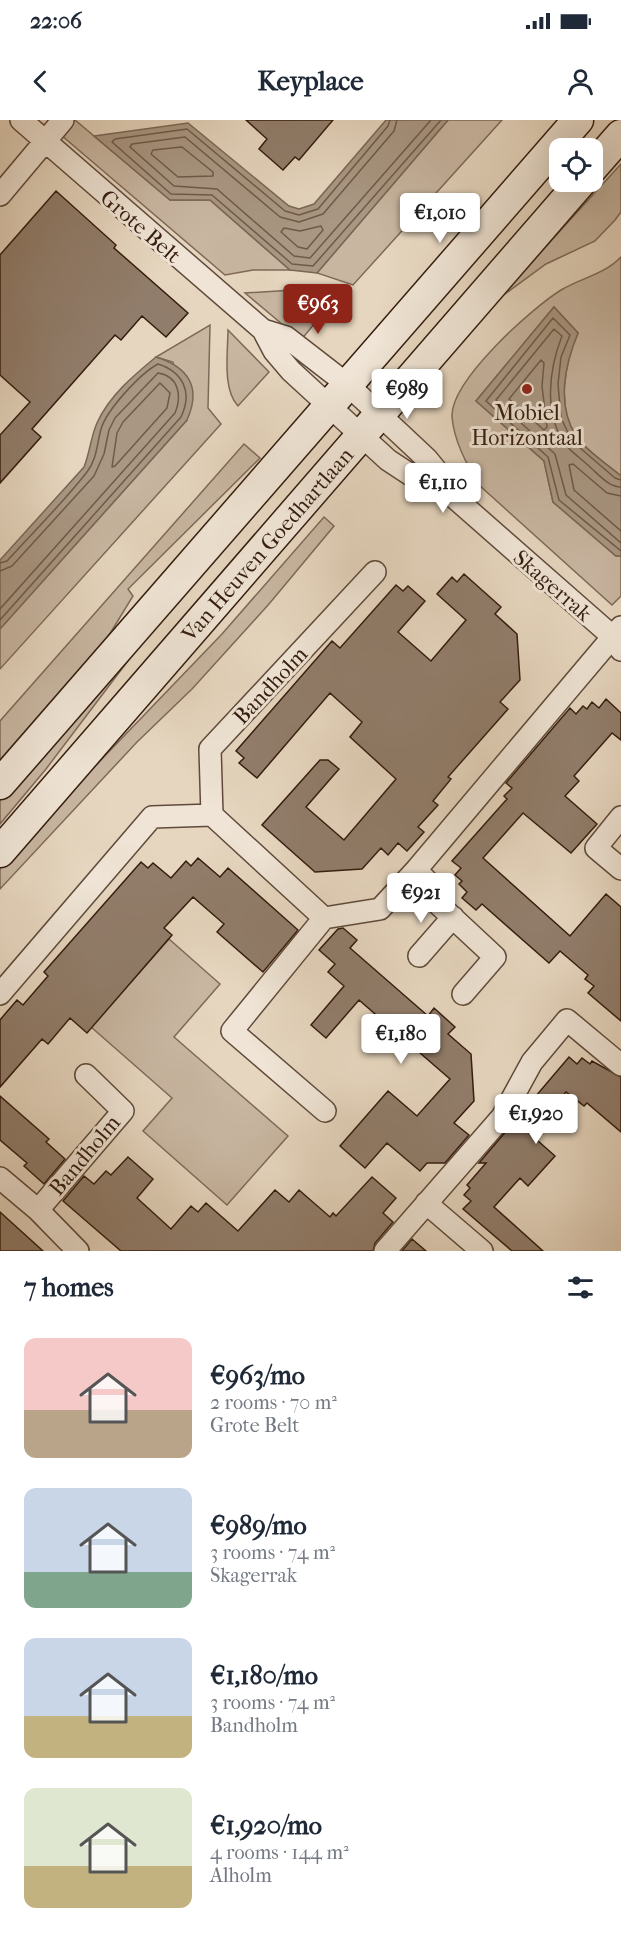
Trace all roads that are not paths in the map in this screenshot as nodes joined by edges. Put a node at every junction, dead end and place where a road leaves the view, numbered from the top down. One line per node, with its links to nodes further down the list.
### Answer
1 (21, 120): 5 (street, Grote Belt)
2 (63, 120): 5 (street)
3 (578, 120): 10 (main road, Van Heuven Goedhartlaan)
4 (621, 135): 6 (main road)
5 (46, 142): 8 (street); 9 (street, Grote Belt)
6 (603, 155)
7 (572, 192): 11 (main road, Van Heuven Goedhartlaan)
8 (0, 195)
9 (263, 330): 10 (street, Grote Belt); 10 (street, Grote Belt)
10 (339, 395): 11 (street); 11 (street); 15 (main road, Van Heuven Goedhartlaan)
11 (371, 424): 12 (street, Skagerrak); 12 (street, Skagerrak); 18 (main road, Van Heuven Goedhartlaan)
12 (440, 484): 14 (street, Skagerrak)
13 (375, 572): 16 (street, Bandholm)
14 (619, 638): 20 (street)
15 (0, 784)
16 (212, 815): 22 (street); 24 (street)
17 (621, 817): 19 (street)
18 (0, 852)
19 (621, 869)
20 (416, 870): 21 (street); 22 (street)
21 (453, 917): 23 (street); 25 (street)
22 (324, 918): 28 (street)
23 (419, 956)
24 (0, 994)
25 (463, 994)
26 (621, 1065): 30 (street)
27 (86, 1075): 31 (street, Bandholm)
28 (325, 1111)
29 (0, 1178): 31 (street, Bandholm)
30 (426, 1203): 33 (street); 34 (street)
31 (38, 1210): 32 (street, Bandholm)
32 (78, 1251)
33 (385, 1251)
34 (482, 1251)

